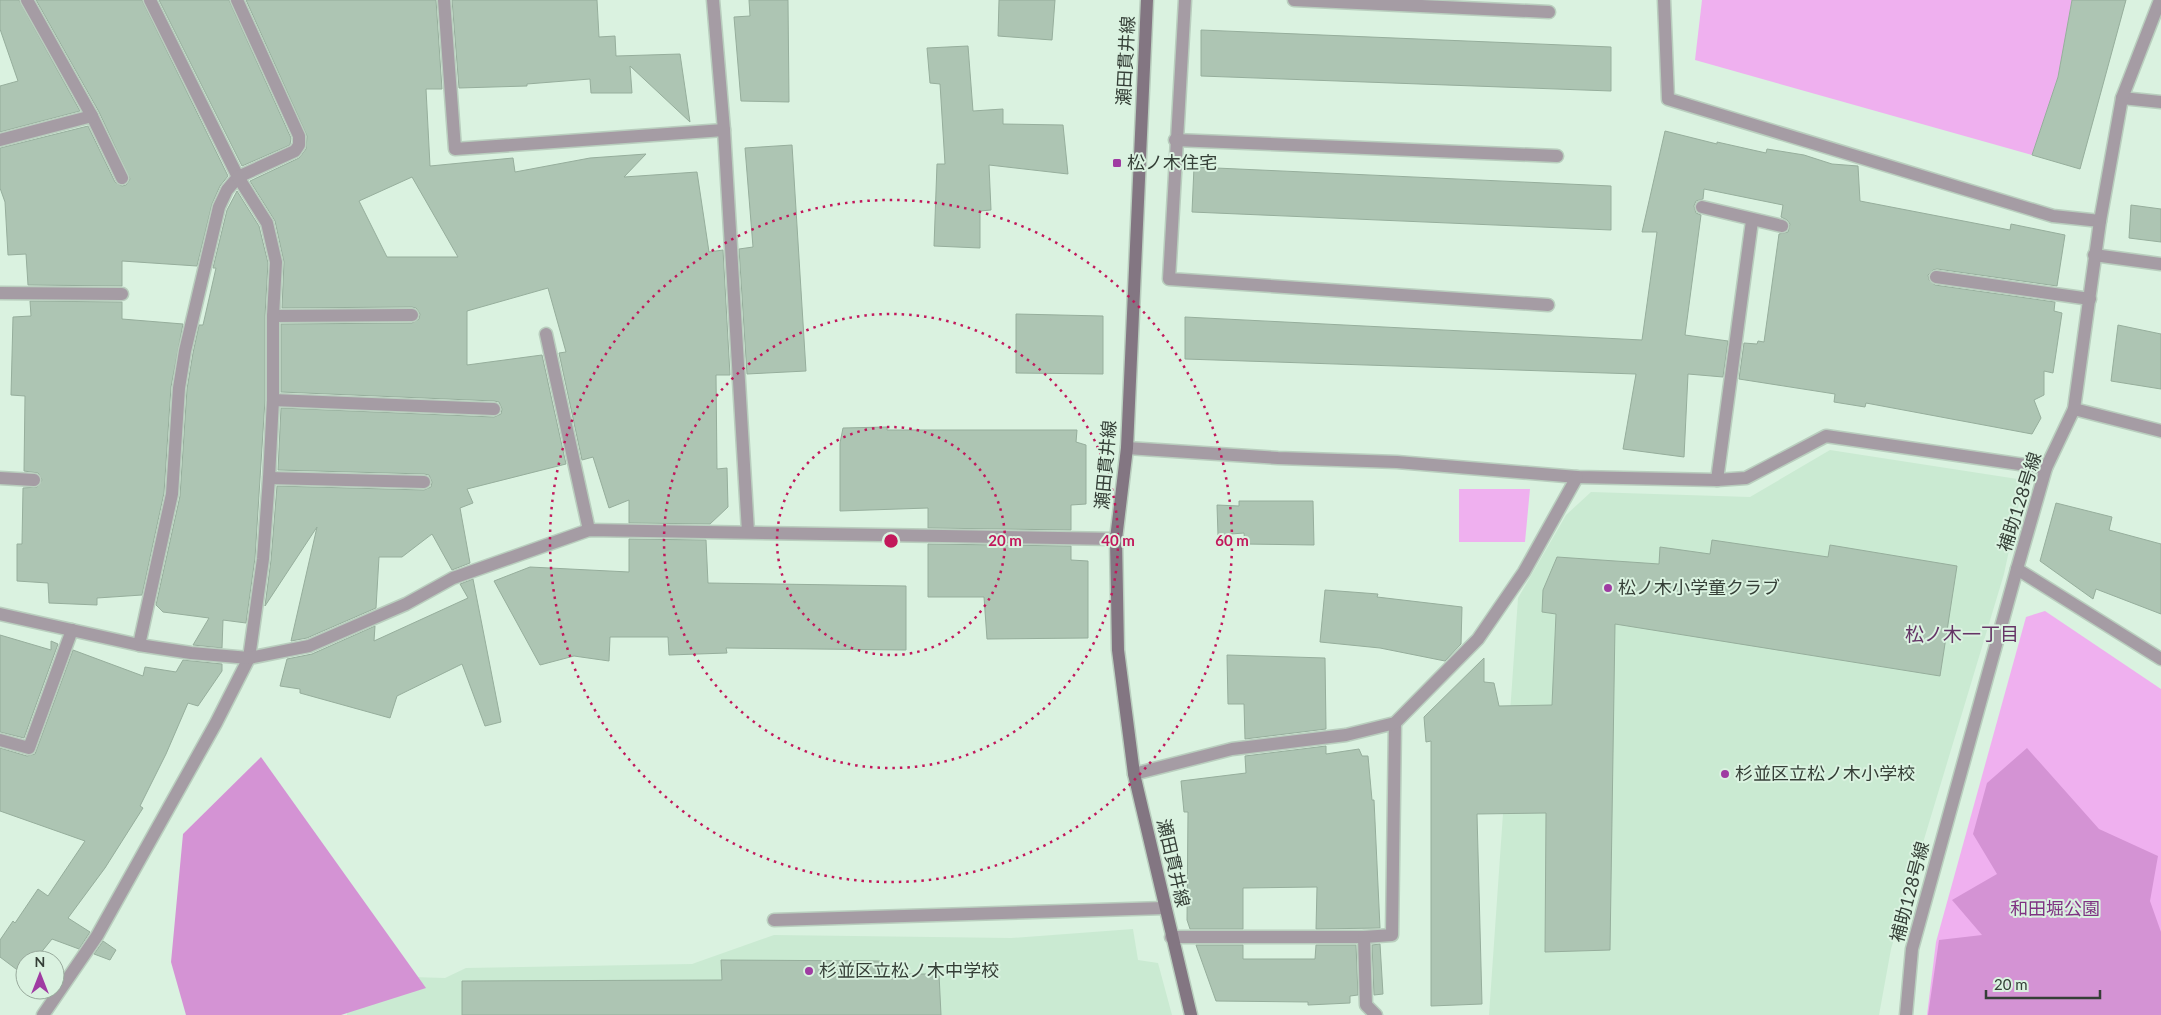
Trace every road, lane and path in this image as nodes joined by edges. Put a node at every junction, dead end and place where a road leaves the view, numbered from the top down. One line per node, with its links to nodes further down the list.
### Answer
1 (27, 0): 14 (street)
2 (150, 0): 19 (street)
3 (238, 0): 19 (street)
4 (444, 0): 15 (street)
5 (713, 0): 15 (street)
6 (1146, 0): 39 (main road, 瀬田貫井線)
7 (1185, 0): 17 (street)
8 (1294, 0): 11 (street)
9 (1664, 0): 23 (street)
10 (2160, 0): 12 (street, 補助128号線)
11 (1549, 12)
12 (2122, 98): 13 (street); 23 (street, 補助128号線)
13 (2161, 102)
14 (92, 116): 16 (street); 20 (street)
15 (724, 130): 48 (street)
16 (0, 140)
17 (1175, 140): 18 (street); 31 (street)
18 (1557, 156)
19 (238, 177): 33 (street); 53 (street)
20 (122, 178)
21 (1702, 207): 22 (street)
22 (1752, 221): 24 (street); 45 (street)
23 (2100, 221): 25 (street, 補助128号線)
24 (1782, 226)
25 (2094, 255): 26 (street); 30 (street, 補助128号線)
26 (2161, 264)
27 (1936, 277): 30 (street)
28 (0, 293): 29 (street)
29 (122, 294)
30 (2090, 299): 37 (street, 補助128号線)
31 (1548, 305)
32 (412, 315): 33 (street)
33 (273, 316): 35 (street)
34 (546, 334): 47 (street)
35 (273, 400): 36 (street); 43 (street)
36 (494, 409)
37 (2074, 409): 38 (street); 40 (street, 補助128号線)
38 (2161, 431)
39 (1127, 448): 41 (street); 49 (main road, 瀬田貫井線)
40 (2046, 468): 45 (street); 50 (street, 補助128号線)
41 (1577, 477): 45 (street); 56 (street)
42 (0, 478): 44 (street)
43 (269, 478): 46 (street); 54 (street)
44 (34, 480)
45 (1717, 480)
46 (424, 482)
47 (589, 530): 48 (street); 54 (street)
48 (748, 532): 49 (street)
49 (1116, 539): 58 (main road, 瀬田貫井線)
50 (2017, 569): 55 (street); 66 (street, 補助128号線)
51 (0, 614): 52 (street)
52 (72, 630): 53 (street); 57 (street)
53 (139, 645): 54 (street)
54 (249, 658): 63 (street)
55 (2161, 659)
56 (1395, 723): 58 (street); 62 (street)
57 (0, 740)
58 (1134, 774): 59 (main road, 瀬田貫井線)
59 (1165, 908): 60 (street); 61 (main road, 瀬田貫井線)
60 (774, 920)
61 (1171, 937): 62 (street); 64 (main road, 瀬田貫井線)
62 (1364, 937): 65 (street)
63 (43, 1015)
64 (1191, 1015)
65 (1376, 1015)
66 (1906, 1015)

